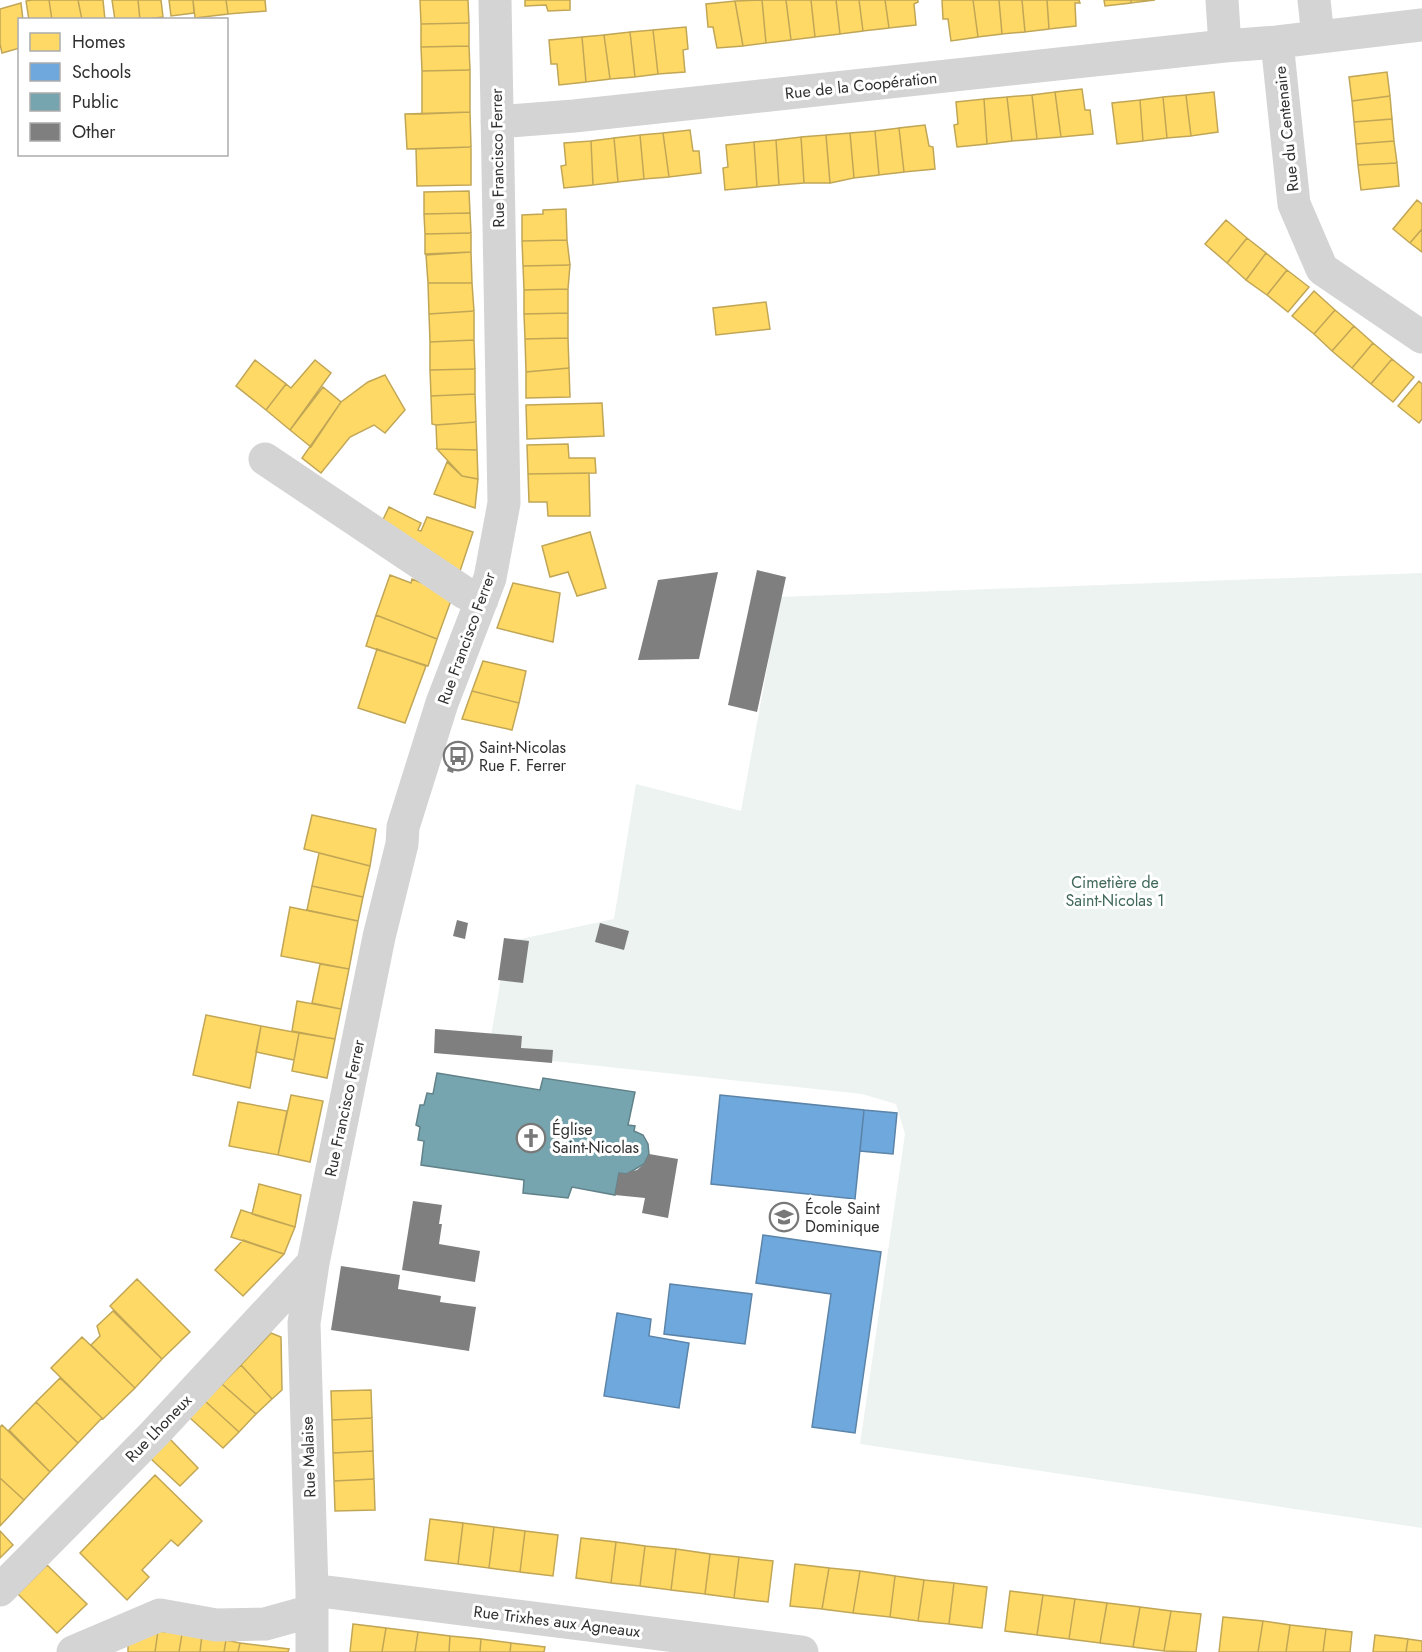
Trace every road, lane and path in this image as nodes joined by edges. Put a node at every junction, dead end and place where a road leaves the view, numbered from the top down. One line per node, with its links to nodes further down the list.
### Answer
1 (495, 0): 8 (street, Rue Francisco Ferrer)
2 (1222, 0): 7 (street)
3 (1314, 0): 5 (street)
4 (1422, 25): 5 (street, Rue de la Coopération)
5 (1318, 37): 6 (street, Rue de la Coopération)
6 (1277, 42): 7 (street, Rue de la Coopération); 9 (street, Rue du Centenaire)
7 (1225, 46): 8 (street, Rue de la Coopération)
8 (497, 122): 11 (street, Rue Francisco Ferrer)
9 (1422, 337)
10 (265, 459): 11 (street)
11 (482, 600): 12 (street, Rue Francisco Ferrer)
12 (313, 1263): 13 (street, Rue Lhoneux); 14 (street, Rue Malaise)
13 (0, 1590)
14 (312, 1601): 15 (street); 16 (street, Rue Malaise); 17 (street, Rue Trixhes aux Agneaux)
15 (73, 1652)
16 (312, 1652)
17 (802, 1652)

